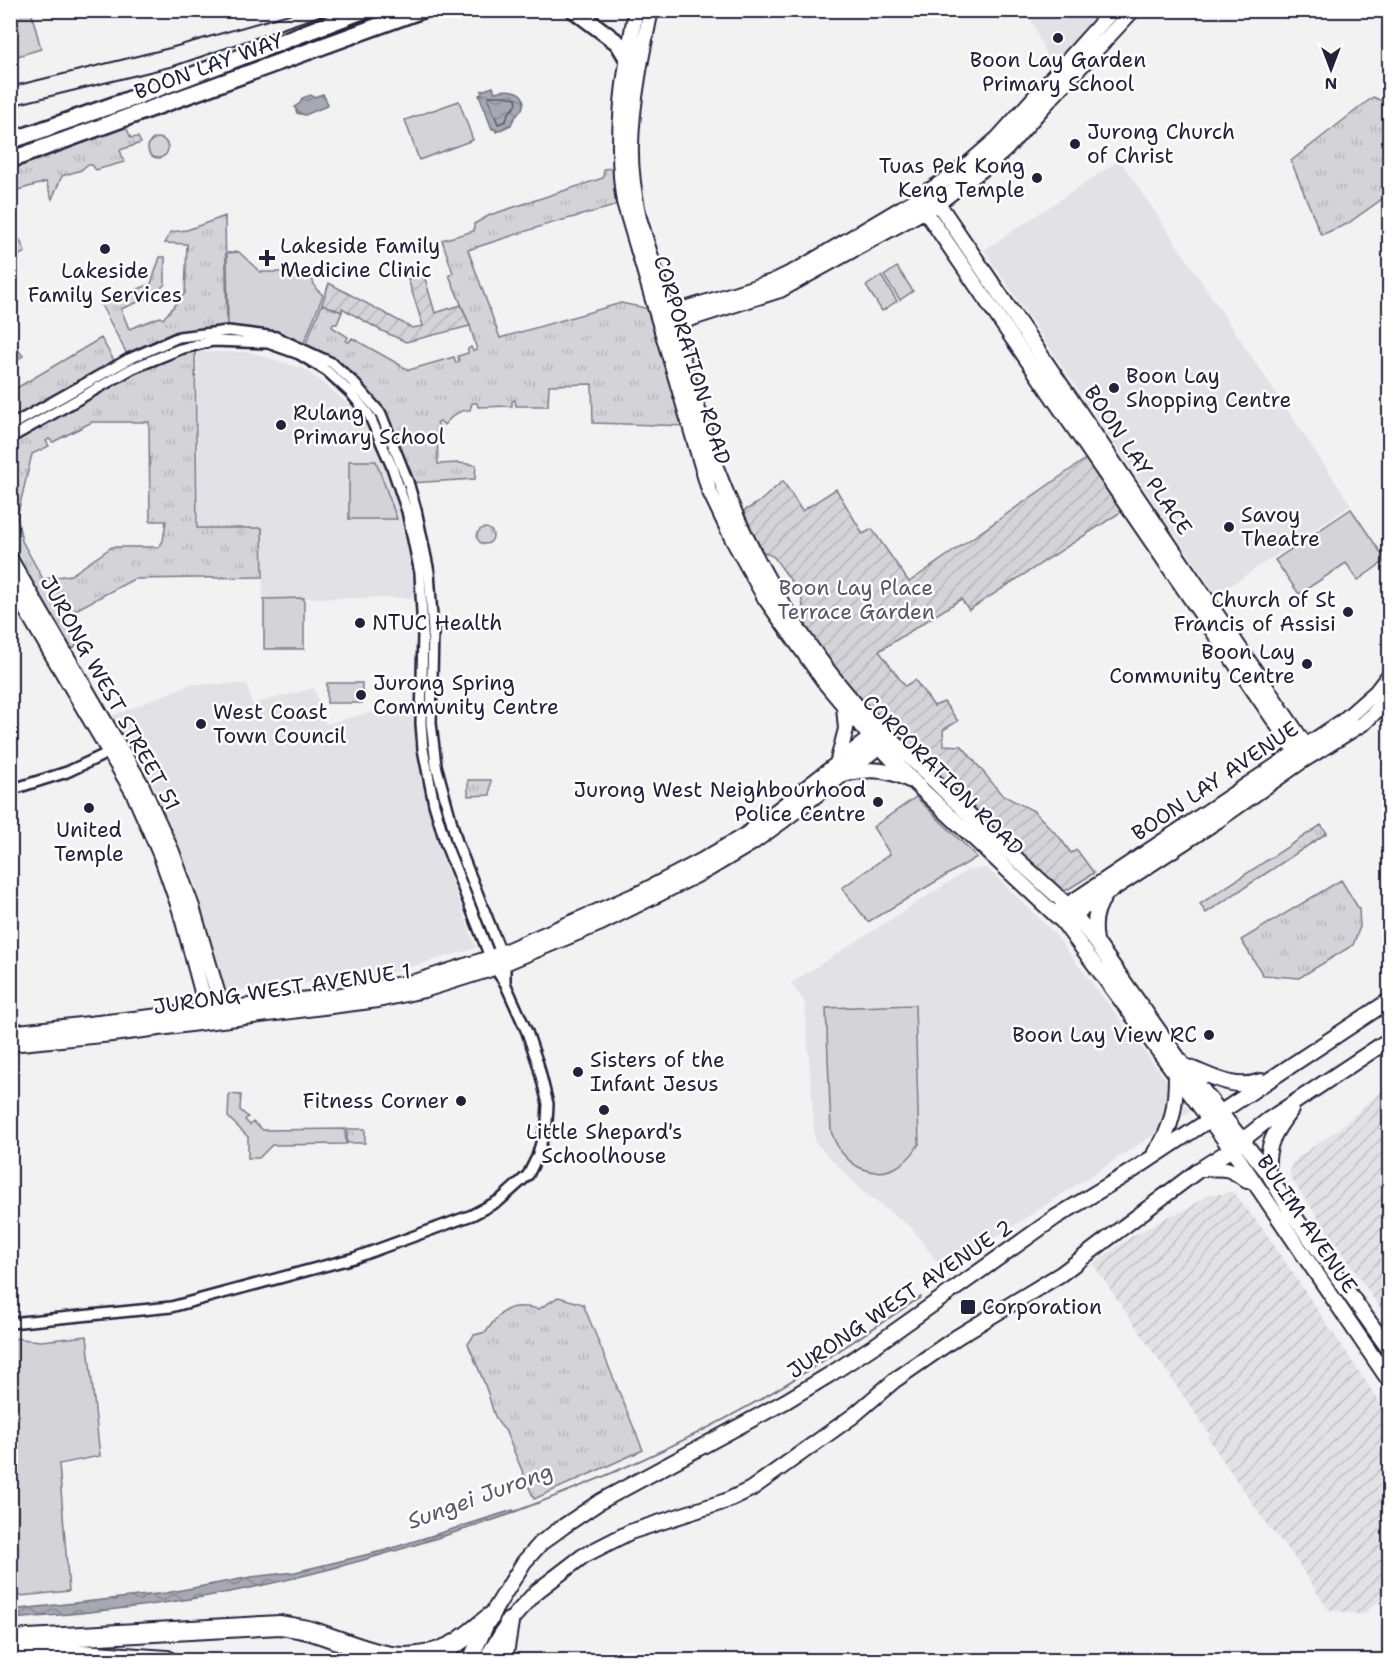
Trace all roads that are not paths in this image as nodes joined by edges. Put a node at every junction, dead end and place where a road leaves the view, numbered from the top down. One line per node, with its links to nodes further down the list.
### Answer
1 (365, 10): 12 (main road, BOON LAY WAY)
2 (422, 10): 13 (main road, BOON LAY WAY)
3 (574, 10): 8 (main road)
4 (636, 10): 8 (street, CORPORATION ROAD)
5 (651, 10): 17 (street, CORPORATION ROAD)
6 (1113, 10): 9 (street)
7 (1133, 10): 10 (street)
8 (627, 58): 17 (street, CORPORATION ROAD)
9 (1066, 62): 10 (street); 11 (street)
10 (1078, 69): 11 (street)
11 (1036, 104): 14 (street); 15 (street)
12 (10, 141)
13 (10, 160)
14 (929, 190): 15 (street, BOON LAY PLACE); 16 (street)
15 (938, 203): 16 (street); 18 (street, BOON LAY PLACE)
16 (921, 205): 19 (street, BOON LAY PLACE); 20 (street)
17 (632, 211): 20 (street, CORPORATION ROAD)
18 (966, 244): 19 (street); 22 (street, BOON LAY PLACE)
19 (954, 253): 22 (street, BOON LAY PLACE)
20 (665, 321): 28 (street, CORPORATION ROAD); 29 (street, CORPORATION ROAD)
21 (10, 426): 38 (street)
22 (1088, 435): 31 (street, BOON LAY PLACE)
23 (10, 438): 38 (street)
24 (10, 559): 30 (street, JURONG WEST STREET 51)
25 (10, 583): 30 (street, JURONG WEST STREET 51)
26 (1389, 674): 31 (street, BOON LAY AVENUE)
27 (1389, 697): 31 (street, BOON LAY AVENUE)
28 (844, 707): 29 (street, CORPORATION ROAD); 32 (street)
29 (880, 738): 32 (street, JURONG WEST AVENUE 1); 33 (street, CORPORATION ROAD); 36 (street, CORPORATION ROAD)
30 (115, 750): 34 (street); 40 (street, JURONG WEST STREET 51); 41 (street, JURONG WEST STREET 51)
31 (1304, 754): 35 (street, BOON LAY AVENUE); 36 (street, BOON LAY AVENUE)
32 (841, 769): 33 (street); 38 (street, JURONG WEST AVENUE 1)
33 (916, 784): 36 (street, CORPORATION ROAD)
34 (10, 790)
35 (1108, 893): 36 (street, BOON LAY AVENUE); 37 (street)
36 (1065, 913): 37 (street, CORPORATION ROAD); 45 (street, CORPORATION ROAD)
37 (1096, 942): 45 (street, CORPORATION ROAD)
38 (498, 961): 40 (street, JURONG WEST AVENUE 1); 55 (street)
39 (1389, 1000): 46 (street, JURONG WEST AVENUE 2)
40 (224, 1014): 41 (street, JURONG WEST AVENUE 1)
41 (209, 1016): 42 (street, JURONG WEST AVENUE 1); 44 (street, JURONG WEST AVENUE 1)
42 (10, 1033)
43 (1389, 1039): 47 (street)
44 (10, 1044)
45 (1179, 1070): 46 (street); 48 (street, CORPORATION ROAD); 51 (street)
46 (1275, 1075): 48 (street, JURONG WEST AVENUE 2)
47 (1298, 1101): 49 (street); 53 (street)
48 (1214, 1116): 49 (street, CORPORATION ROAD); 50 (street, CORPORATION ROAD); 51 (street, JURONG WEST AVENUE 2)
49 (1242, 1140): 50 (street); 53 (street, BULIM AVENUE)
50 (1230, 1150): 52 (street); 54 (street, BULIM AVENUE)
51 (1153, 1155): 58 (street, JURONG WEST AVENUE 2)
52 (1200, 1169): 54 (street); 59 (street)
53 (1268, 1173): 56 (street, BULIM AVENUE)
54 (1256, 1187): 57 (street, BULIM AVENUE)
55 (10, 1323)
56 (1389, 1352)
57 (1389, 1382)
58 (490, 1617): 60 (highway); 63 (street, JURONG WEST AVENUE 2)
59 (509, 1622): 64 (street); 65 (highway)
60 (10, 1640)
61 (10, 1649): 62 (highway)
62 (167, 1660)
63 (470, 1660)
64 (485, 1660)
65 (503, 1660)

